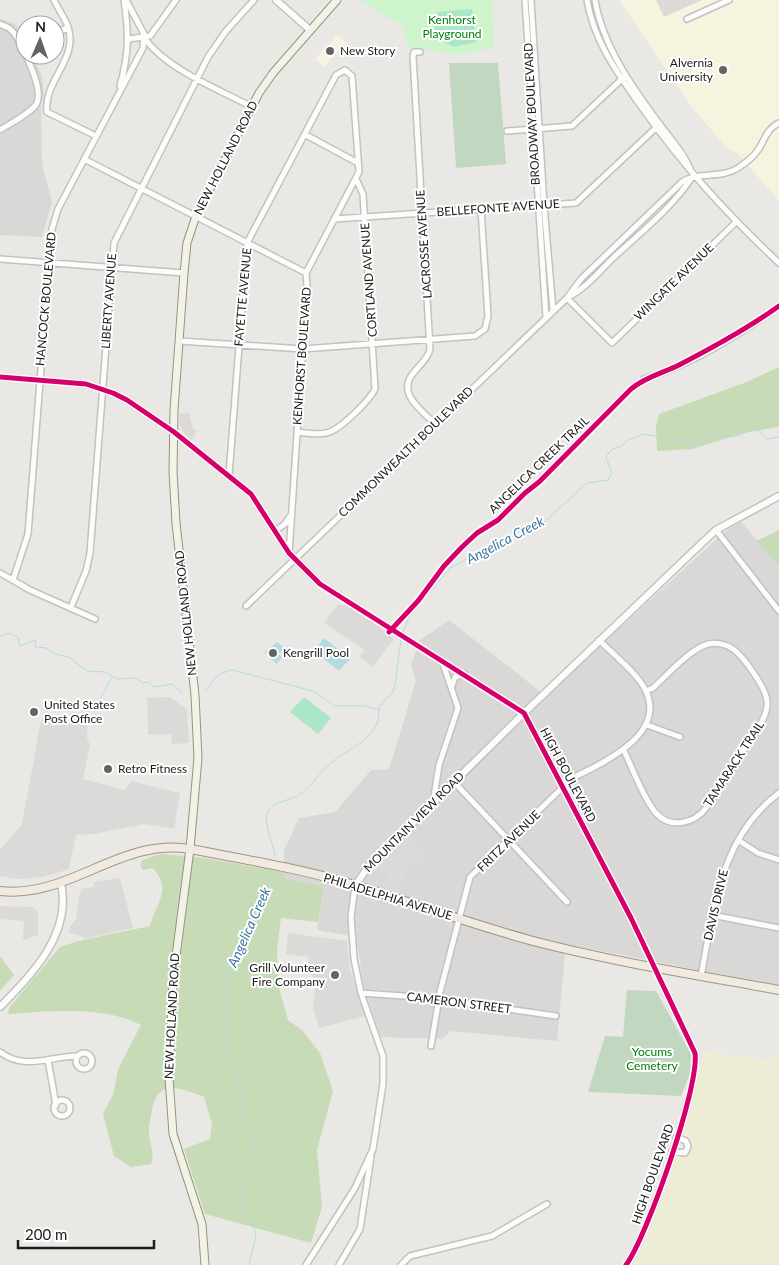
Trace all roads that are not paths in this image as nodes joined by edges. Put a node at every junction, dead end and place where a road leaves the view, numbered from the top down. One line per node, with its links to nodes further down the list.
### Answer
1 (54, 0): 14 (street)
2 (125, 0): 17 (street); 18 (street, HANCOCK BOULEVARD)
3 (176, 0): 17 (street)
4 (254, 0): 21 (street, LIBERTY AVENUE)
5 (276, 0): 16 (street)
6 (337, 0): 16 (main road, NEW HOLLAND ROAD)
7 (525, 0): 27 (street, BROADWAY BOULEVARD)
8 (531, 0): 28 (street, BROADWAY BOULEVARD)
9 (587, 0): 20 (street)
10 (595, 0): 20 (street)
11 (729, 0): 12 (street)
12 (687, 19)
13 (0, 24): 29 (street)
14 (68, 27): 15 (street); 32 (street)
15 (65, 29)
16 (310, 30): 24 (main road, NEW HOLLAND ROAD)
17 (144, 38): 18 (street); 21 (street); 23 (street, HANCOCK BOULEVARD)
18 (129, 39): 23 (street, HANCOCK BOULEVARD)
19 (420, 52): 41 (street, LACROSSE AVENUE)
20 (624, 77): 26 (street); 28 (street)
21 (197, 78): 24 (street); 37 (street, LIBERTY AVENUE)
22 (353, 78): 31 (street, FAYETTE AVENUE); 34 (street, CORTLAND AVENUE)
23 (119, 91): 32 (street, HANCOCK BOULEVARD)
24 (252, 107): 42 (main road, NEW HOLLAND ROAD)
25 (779, 124): 35 (street)
26 (658, 126): 35 (street); 39 (street, BELLEFONTE AVENUE)
27 (533, 129): 28 (street); 30 (street); 38 (street, BROADWAY BOULEVARD)
28 (539, 129): 39 (street, BROADWAY BOULEVARD)
29 (0, 130)
30 (506, 131)
31 (306, 135): 34 (street); 46 (street, FAYETTE AVENUE)
32 (96, 136): 33 (street, HANCOCK BOULEVARD)
33 (84, 159): 37 (street); 48 (street, HANCOCK BOULEVARD)
34 (358, 163): 36 (street, CORTLAND AVENUE)
35 (693, 176): 45 (street); 53 (street, COMMONWEALTH BOULEVARD)
36 (356, 179): 43 (street, CORTLAND AVENUE); 44 (street, KENHORST BOULEVARD)
37 (141, 188): 42 (street); 50 (street, LIBERTY AVENUE)
38 (538, 205): 39 (street, BELLEFONTE AVENUE); 40 (street, BELLEFONTE AVENUE); 56 (street, BROADWAY BOULEVARD)
39 (544, 205): 55 (street, BROADWAY BOULEVARD)
40 (481, 209): 41 (street, BELLEFONTE AVENUE); 57 (street)
41 (421, 213): 43 (street, BELLEFONTE AVENUE); 57 (street, LACROSSE AVENUE)
42 (196, 216): 46 (street); 51 (main road, NEW HOLLAND ROAD)
43 (365, 217): 44 (street, BELLEFONTE AVENUE); 59 (street, CORTLAND AVENUE)
44 (334, 219): 52 (street, KENHORST BOULEVARD)
45 (736, 222): 49 (street); 53 (street, WINGATE AVENUE)
46 (247, 243): 52 (street); 60 (street, FAYETTE AVENUE)
47 (0, 259): 48 (street)
48 (49, 263): 50 (street); 64 (street, HANCOCK BOULEVARD)
49 (779, 263)
50 (111, 267): 51 (street); 65 (street, LIBERTY AVENUE)
51 (184, 273): 58 (main road, NEW HOLLAND ROAD)
52 (306, 273): 61 (street, KENHORST BOULEVARD)
53 (567, 298): 55 (street, COMMONWEALTH BOULEVARD)
54 (779, 306): 63 (street)
55 (554, 310): 56 (street, COMMONWEALTH BOULEVARD)
56 (546, 317): 66 (street, COMMONWEALTH BOULEVARD)
57 (430, 340): 59 (street); 66 (street, LACROSSE AVENUE)
58 (179, 341): 60 (street); 67 (main road, NEW HOLLAND ROAD)
59 (374, 344): 61 (street); 68 (street, CORTLAND AVENUE)
60 (239, 345): 61 (street); 69 (street, FAYETTE AVENUE)
61 (303, 349): 68 (street, KENHORST BOULEVARD)
62 (0, 377): 64 (street, HIGH BOULEVARD)
63 (644, 379)
64 (40, 381): 65 (street, HIGH BOULEVARD); 77 (street, HANCOCK BOULEVARD)
65 (103, 389): 67 (street, HIGH BOULEVARD); 79 (street, LIBERTY AVENUE)
66 (435, 424): 75 (street, COMMONWEALTH BOULEVARD)
67 (174, 432): 69 (street, HIGH BOULEVARD); 97 (main road, NEW HOLLAND ROAD)
68 (297, 432): 71 (street, KENHORST BOULEVARD)
69 (229, 475): 73 (street, HIGH BOULEVARD)
70 (779, 496): 72 (street, MOUNTAIN VIEW ROAD)
71 (292, 515): 73 (street); 74 (street, KENHORST BOULEVARD)
72 (716, 530): 80 (street); 82 (street, MOUNTAIN VIEW ROAD)
73 (275, 531): 74 (street, HIGH BOULEVARD)
74 (289, 553): 75 (street, HIGH BOULEVARD)
75 (295, 559): 78 (street, COMMONWEALTH BOULEVARD); 83 (street, HIGH BOULEVARD)
76 (0, 573): 77 (street)
77 (13, 580): 79 (street)
78 (246, 606)
79 (71, 607): 81 (street)
80 (779, 611)
81 (94, 619)
82 (599, 640): 86 (street); 87 (street, MOUNTAIN VIEW ROAD)
83 (442, 660): 84 (street, HIGH BOULEVARD); 85 (street)
84 (465, 674): 85 (street); 87 (street, HIGH BOULEVARD)
85 (452, 687): 94 (street)
86 (646, 691): 88 (street); 90 (street, TAMARACK TRAIL)
87 (524, 713): 91 (street, MOUNTAIN VIEW ROAD); 92 (street, HIGH BOULEVARD)
88 (647, 724): 89 (street); 90 (street, FRITZ AVENUE)
89 (680, 737)
90 (624, 751): 92 (street, FRITZ AVENUE)
91 (454, 782): 94 (street, MOUNTAIN VIEW ROAD); 95 (street)
92 (562, 786): 95 (street, FRITZ AVENUE); 106 (street, HIGH BOULEVARD)
93 (779, 793): 96 (street, DAVIS DRIVE)
94 (433, 803): 100 (street, MOUNTAIN VIEW ROAD)
95 (510, 840): 102 (street); 104 (street, FRITZ AVENUE)
96 (738, 840): 98 (street); 103 (street, DAVIS DRIVE)
97 (190, 849): 99 (main road, PHILADELPHIA AVENUE); 100 (main road, PHILADELPHIA AVENUE); 122 (main road, NEW HOLLAND ROAD)
98 (779, 860)
99 (61, 883): 101 (main road, PHILADELPHIA AVENUE); 111 (street)
100 (355, 886): 104 (main road, PHILADELPHIA AVENUE); 109 (street, MOUNTAIN VIEW ROAD)
101 (0, 891)
102 (567, 902)
103 (712, 915): 105 (street); 107 (street, DAVIS DRIVE)
104 (460, 919): 106 (main road, PHILADELPHIA AVENUE); 110 (street, FRITZ AVENUE)
105 (779, 928)
106 (654, 966): 107 (main road, PHILADELPHIA AVENUE); 118 (street, HIGH BOULEVARD)
107 (701, 976): 108 (main road, PHILADELPHIA AVENUE)
108 (779, 990)
109 (362, 993): 110 (street, CAMERON STREET); 119 (street, MOUNTAIN VIEW ROAD)
110 (439, 999): 112 (street, CAMERON STREET); 113 (street, FRITZ AVENUE)
111 (0, 1007)
112 (556, 1016)
113 (431, 1046)
114 (0, 1052): 116 (street)
115 (78, 1056): 116 (street)
116 (48, 1060): 117 (street)
117 (56, 1104)
118 (676, 1138): 120 (street, HIGH BOULEVARD); 120 (street, HIGH BOULEVARD)
119 (373, 1150): 123 (street, MOUNTAIN VIEW ROAD); 124 (street)
120 (672, 1151): 126 (street, HIGH BOULEVARD)
121 (547, 1204): 125 (street)
122 (205, 1265)
123 (306, 1265)
124 (340, 1265)
125 (401, 1265)
126 (626, 1265)

